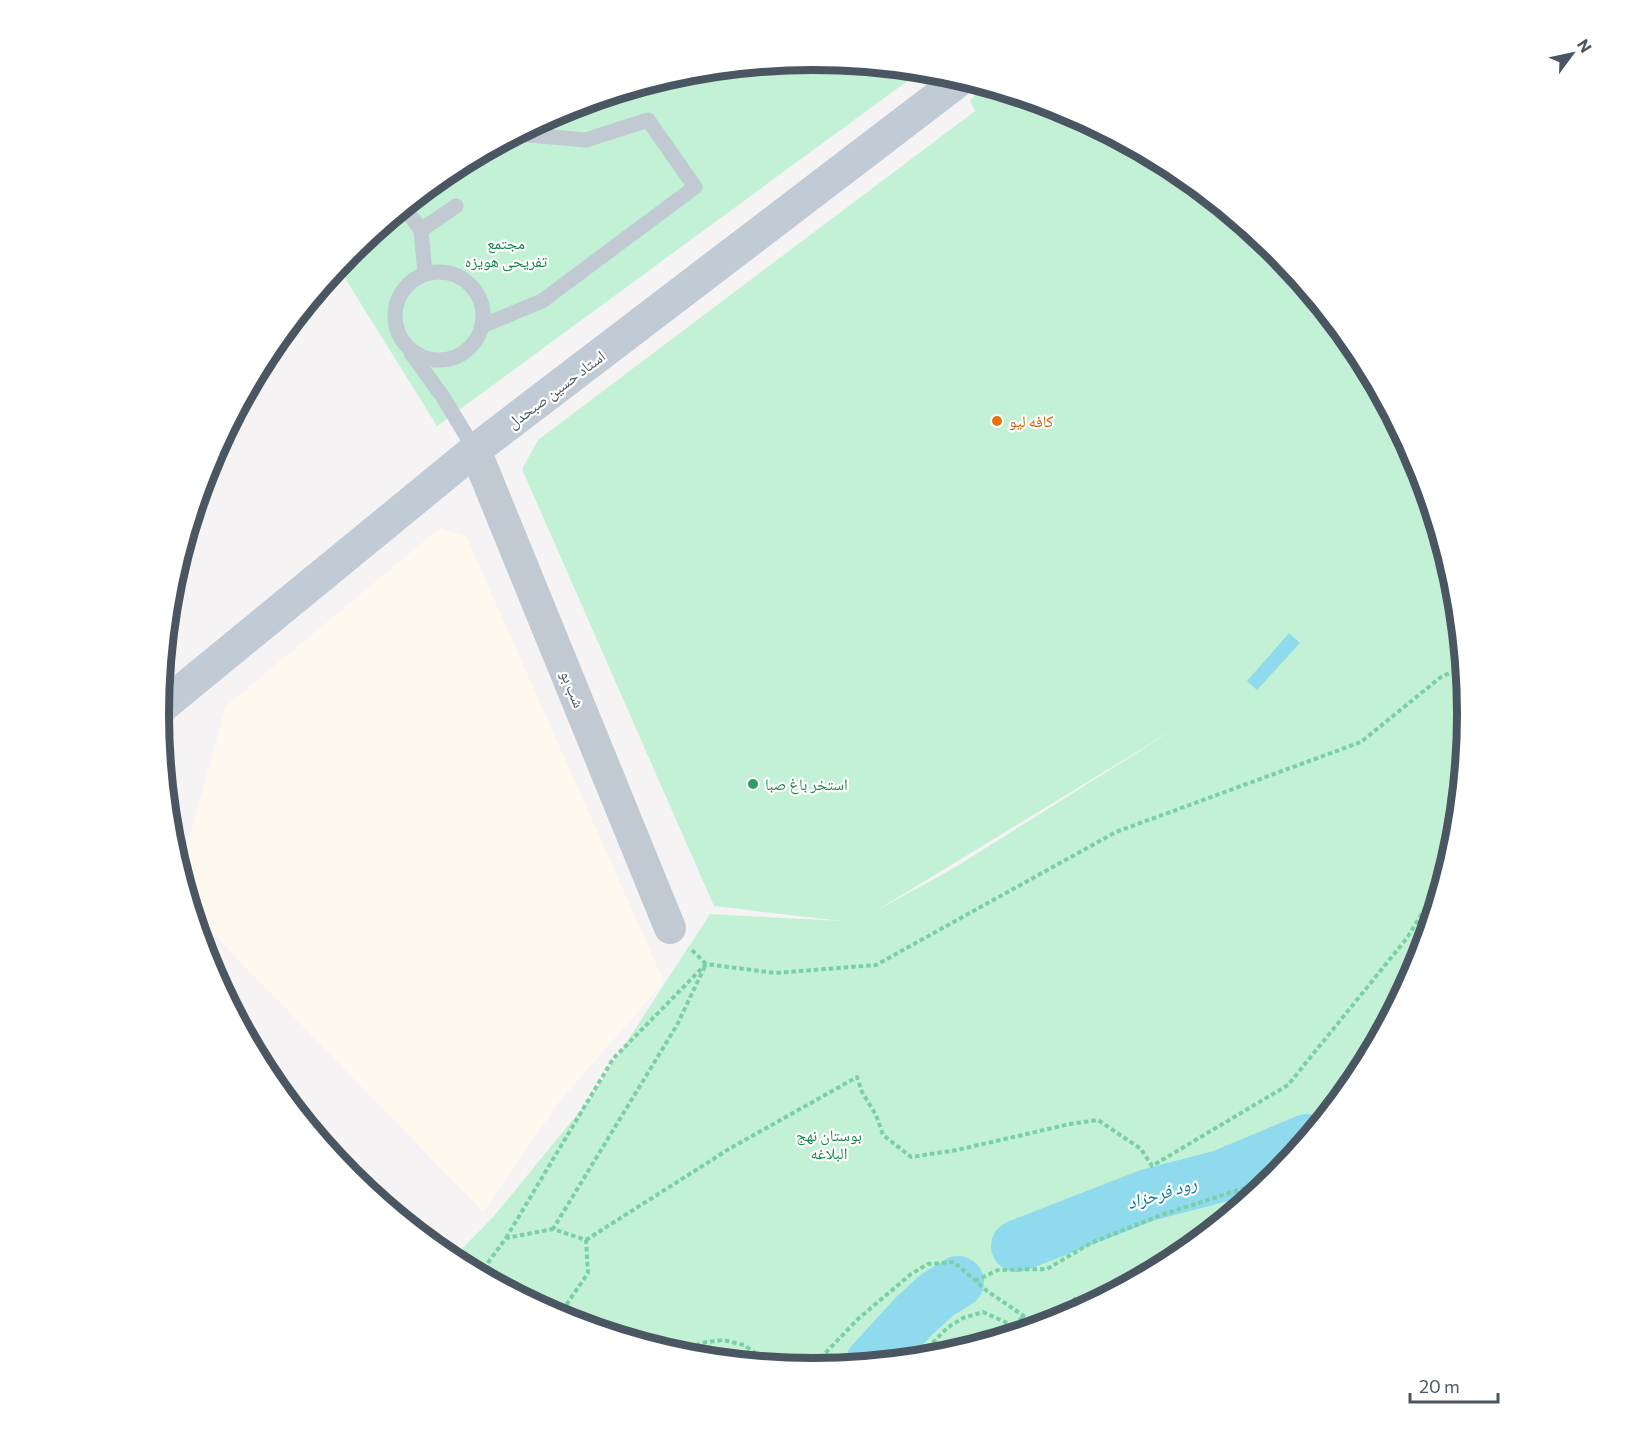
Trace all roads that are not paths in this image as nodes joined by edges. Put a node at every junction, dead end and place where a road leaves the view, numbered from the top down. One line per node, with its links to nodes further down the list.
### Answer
1 (952, 86): 9 (street, استاد حسین صبحدل)
2 (532, 135): 7 (lane)
3 (456, 206): 5 (lane)
4 (409, 214): 5 (lane)
5 (421, 230): 6 (lane)
6 (425, 274): 7 (lane); 8 (lane)
7 (482, 326): 8 (lane)
8 (406, 345): 9 (lane)
9 (476, 450): 10 (street, استاد حسین صبحدل); 11 (street, شب بو)
10 (169, 702)
11 (670, 928)

